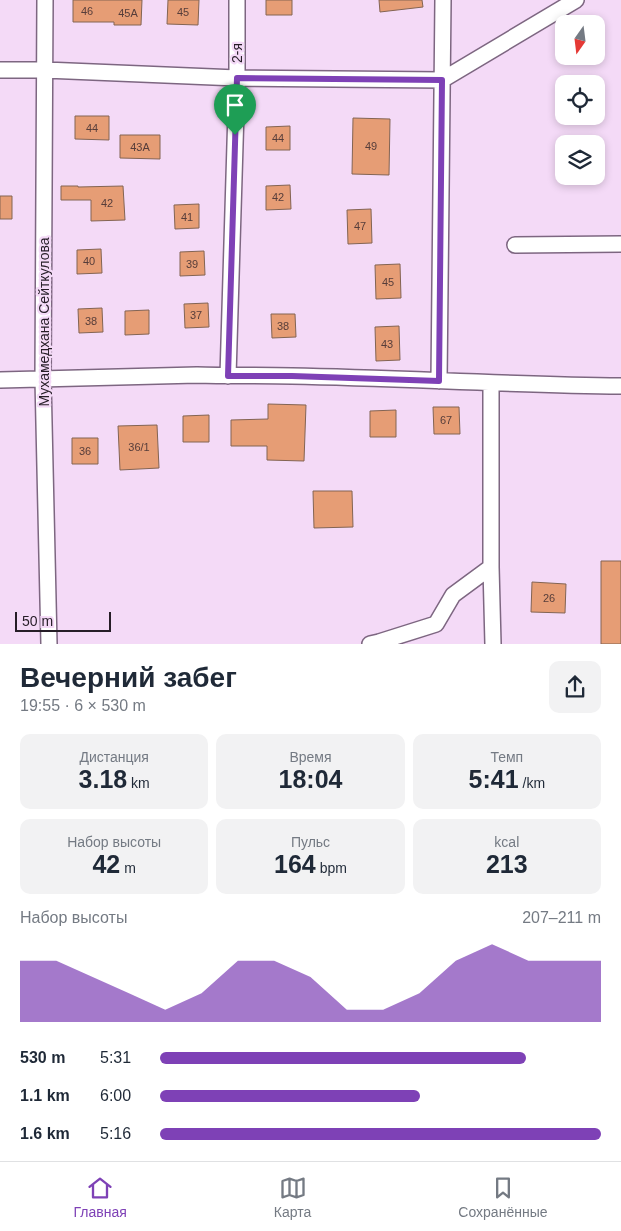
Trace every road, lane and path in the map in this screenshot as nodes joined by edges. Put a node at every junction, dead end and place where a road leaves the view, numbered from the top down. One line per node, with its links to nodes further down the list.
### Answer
1 (45, 0): 6 (street, Мухамедхана Сейткулова)
2 (237, 0): 7 (street, 2-я)
3 (443, 0): 8 (street)
4 (576, 0): 8 (street)
5 (0, 70): 6 (street)
6 (45, 70): 7 (street); 12 (street, Мухамедхана Сейткулова)
7 (237, 78): 8 (street); 11 (street, 2-я)
8 (442, 80): 14 (street)
9 (621, 244): 10 (street)
10 (515, 245)
11 (228, 376): 12 (street); 14 (street)
12 (43, 379): 13 (street); 18 (street, Мухамедхана Сейткулова)
13 (0, 380)
14 (439, 381): 15 (street)
15 (491, 383): 16 (street); 17 (street)
16 (621, 386)
17 (492, 567): 19 (street); 20 (street)
18 (49, 644)
19 (370, 644)
20 (493, 644)

